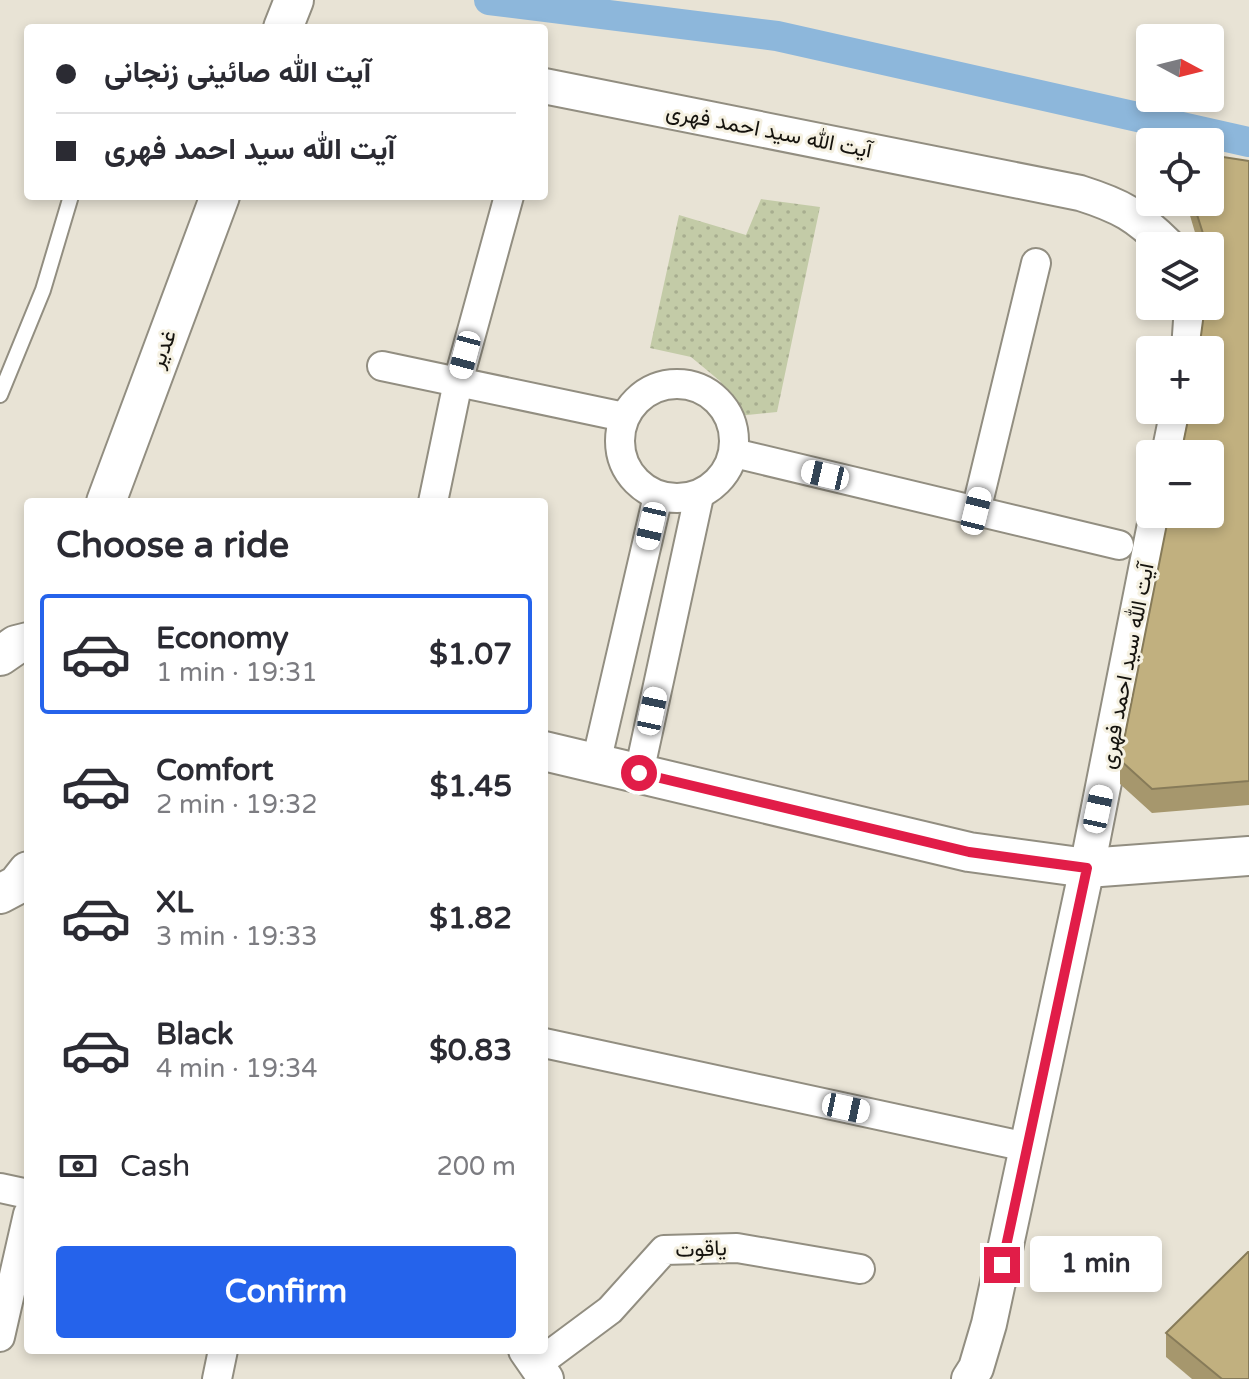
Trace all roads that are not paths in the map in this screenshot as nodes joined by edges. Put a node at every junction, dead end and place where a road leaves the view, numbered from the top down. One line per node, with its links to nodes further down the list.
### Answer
1 (294, 0): 2 (main road)
2 (285, 24)
3 (548, 87): 7 (street, آیت الله سید احمد فهری)
4 (70, 200): 11 (lane)
5 (219, 200): 16 (main road, غدیر)
6 (508, 200): 10 (street)
7 (1154, 232)
8 (1036, 263): 18 (street)
9 (382, 366): 10 (street)
10 (458, 382): 12 (street); 17 (street)
11 (0, 395)
12 (624, 417): 13 (street); 14 (street)
13 (734, 453): 15 (street); 18 (street)
14 (658, 496): 15 (street); 24 (street)
15 (699, 496): 25 (street)
16 (107, 498)
17 (434, 498)
18 (976, 511): 20 (street)
19 (1154, 528): 27 (street, آیت الله سید احمد فهری)
20 (1119, 545)
21 (24, 643): 22 (main road)
22 (0, 656)
23 (548, 752): 24 (main road)
24 (596, 763): 25 (main road)
25 (639, 773): 27 (main road)
26 (1249, 856): 27 (main road)
27 (1087, 868): 31 (street, آیت الله سید احمد فهری)
28 (24, 876): 29 (main road)
29 (0, 894)
30 (548, 1044): 31 (street)
31 (1027, 1147): 40 (street, آیت الله سید احمد فهری)
32 (0, 1188): 33 (street)
33 (24, 1193)
34 (24, 1232): 36 (street)
35 (860, 1269): 38 (street, یاقوت)
36 (0, 1337)
37 (222, 1354): 39 (street)
38 (536, 1365)
39 (217, 1379)
40 (969, 1379)

